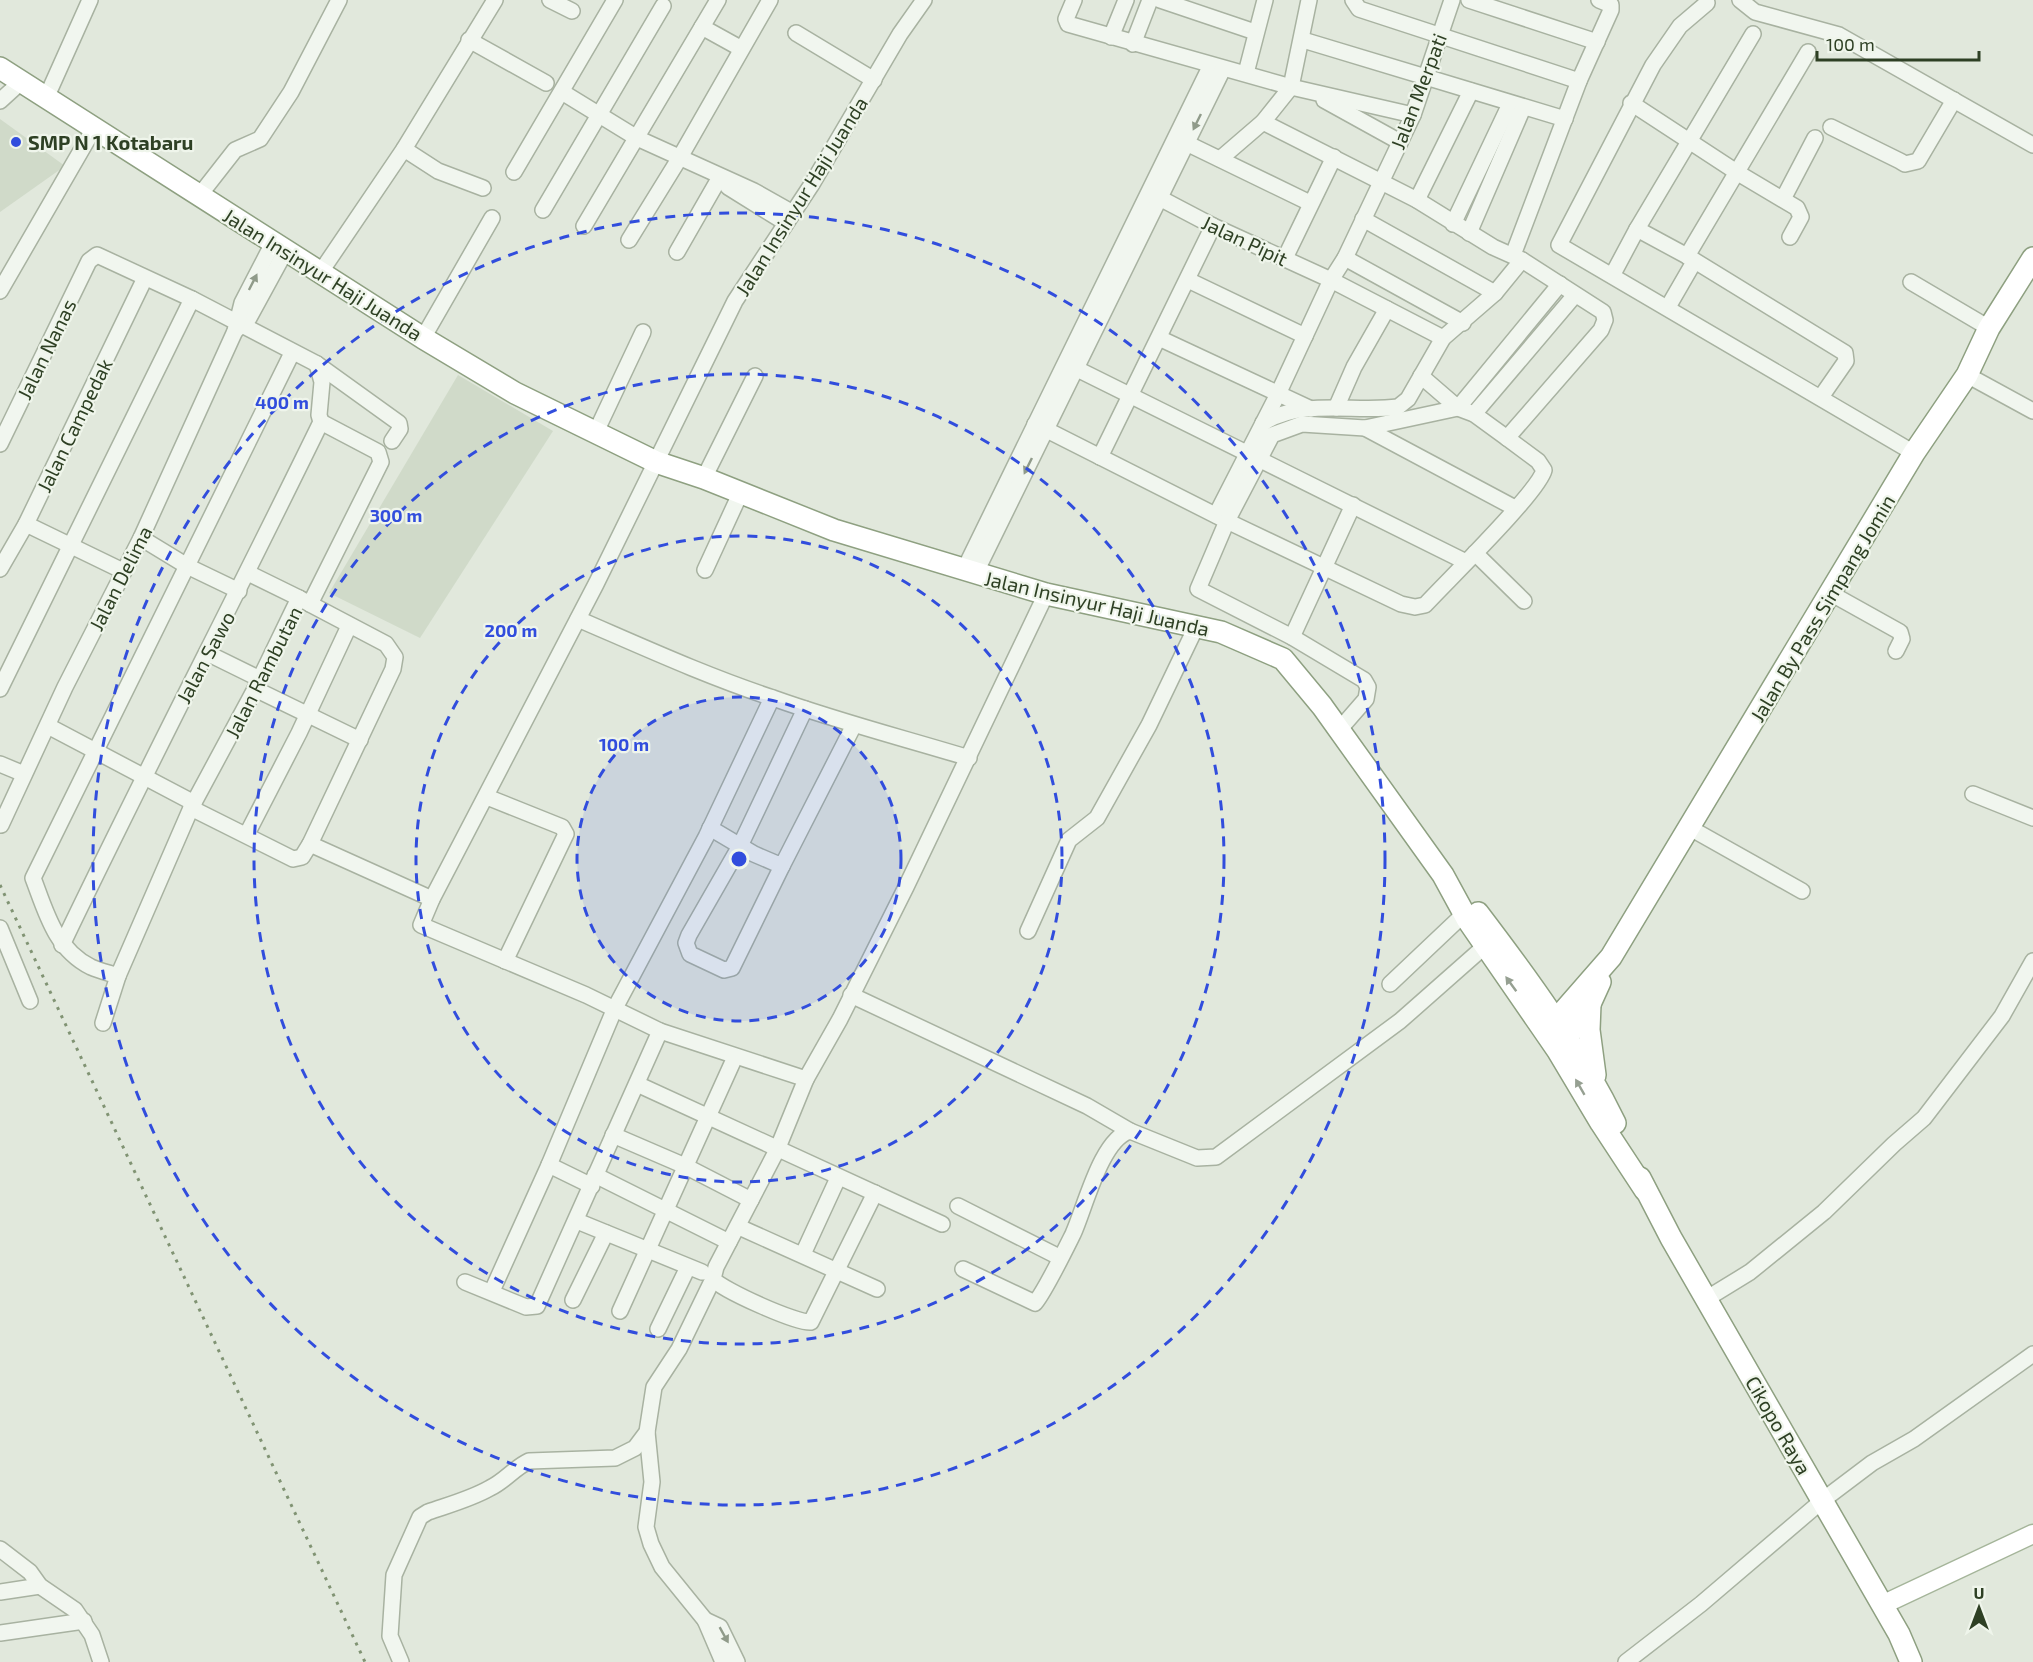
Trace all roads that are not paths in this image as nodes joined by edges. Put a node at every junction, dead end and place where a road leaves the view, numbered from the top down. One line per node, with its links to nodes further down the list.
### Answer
1 (90, 0): 47 (street)
2 (339, 0): 74 (street)
3 (495, 0): 29 (street)
4 (550, 0): 22 (street)
5 (615, 0): 46 (street)
6 (718, 0): 23 (street)
7 (770, 0): 33 (street)
8 (924, 0): 39 (street, Jalan Insinyur Haji Juanda)
9 (1074, 0): 28 (street)
10 (1126, 0): 28 (street)
11 (1150, 0): 32 (street)
12 (1160, 0): 24 (street)
13 (1265, 0): 24 (street)
14 (1309, 0): 30 (street)
15 (1353, 0): 27 (street)
16 (1452, 0): 27 (street, Jalan Merpati)
17 (1469, 0): 31 (street)
18 (1599, 0): 31 (street)
19 (1740, 0): 48 (street)
20 (1707, 3): 50 (street)
21 (663, 6): 52 (street)
22 (572, 11)
23 (702, 27): 33 (street); 58 (street)
24 (1255, 32): 37 (street)
25 (796, 33): 39 (street)
26 (1753, 34): 60 (street)
27 (1440, 36): 38 (street, Jalan Merpati); 41 (street)
28 (1111, 38): 32 (street)
29 (469, 40): 42 (street); 64 (street)
30 (1303, 40): 38 (street); 43 (street)
31 (1597, 42): 41 (street)
32 (1133, 44): 35 (street)
33 (740, 48): 66 (street)
34 (1808, 52): 69 (street)
35 (1217, 67): 37 (street); 61 (street)
36 (0, 68): 40 (highway, Jalan Insinyur Haji Juanda)
37 (1246, 73): 43 (street)
38 (1427, 76): 45 (street); 53 (street, Jalan Merpati)
39 (874, 80): 80 (street, Jalan Insinyur Haji Juanda)
40 (22, 81): 47 (highway, Jalan Insinyur Haji Juanda); 49 (street)
41 (1580, 81): 54 (street)
42 (546, 83)
43 (1291, 87): 44 (street); 55 (street)
44 (1308, 91): 53 (street); 62 (street)
45 (1471, 91): 51 (street); 76 (street)
46 (562, 92): 52 (street); 68 (street)
47 (47, 96): 57 (highway, Jalan Insinyur Haji Juanda)
48 (1954, 100): 56 (street); 63 (street)
49 (0, 102)
50 (1631, 103): 60 (street); 97 (street)
51 (1517, 106): 54 (street); 82 (street); 86 (street)
52 (598, 114): 58 (street); 78 (street)
53 (1413, 115): 62 (street, Jalan Merpati)
54 (1565, 119): 91 (street)
55 (1263, 122): 65 (street); 67 (street)
56 (1831, 127)
57 (93, 130): 74 (highway, Jalan Insinyur Haji Juanda); 103 (street)
58 (637, 138): 66 (street); 83 (street)
59 (1815, 138): 75 (street)
60 (1690, 140): 69 (street); 85 (street)
61 (1182, 141): 67 (street); 73 (street)
62 (1400, 142): 71 (street, Jalan Merpati)
63 (2033, 145)
64 (404, 149): 72 (street); 96 (street)
65 (1334, 157): 71 (street); 77 (street)
66 (679, 159): 70 (street); 88 (street)
67 (1220, 159): 77 (street)
68 (514, 172)
69 (1738, 173): 75 (street); 95 (street)
70 (722, 178): 80 (street); 90 (street)
71 (1381, 181): 76 (street); 81 (street, Jalan Merpati)
72 (483, 188)
73 (1154, 195): 84 (street, Jalan Pipit); 119 (street)
74 (199, 196): 89 (highway, Jalan Insinyur Haji Juanda)
75 (1782, 199): 87 (street)
76 (1417, 200): 82 (street)
77 (1310, 203): 92 (street)
78 (543, 210)
79 (492, 218): 114 (street)
80 (790, 218): 142 (street, Jalan Insinyur Haji Juanda)
81 (1363, 219): 93 (street, Jalan Merpati); 104 (street)
82 (1453, 224): 86 (street)
83 (584, 226)
84 (1214, 226): 92 (street, Jalan Pipit); 99 (street)
85 (1637, 229): 95 (street); 97 (street)
86 (1469, 233): 91 (street)
87 (1790, 237)
88 (629, 240)
89 (279, 248): 96 (highway, Jalan Insinyur Haji Juanda); 110 (street, Jalan Delima)
90 (677, 252)
91 (1518, 257): 102 (street); 104 (street)
92 (1285, 258): 100 (street, Jalan Pipit)
93 (1345, 258): 100 (street, Jalan Merpati); 109 (street)
94 (2033, 258): 111 (highway, Jalan By Pass Simpang Jomin)
95 (1690, 259): 107 (street); 125 (street)
96 (320, 273): 114 (highway, Jalan Insinyur Haji Juanda)
97 (1613, 274): 107 (street)
98 (145, 278): 106 (street); 138 (street, Jalan Nanas); 148 (street, Jalan Campedak)
99 (1188, 280): 113 (street); 115 (street)
100 (1331, 280): 108 (street, Jalan Pipit); 113 (street, Jalan Merpati)
101 (1911, 282): 111 (street)
102 (1560, 284): 105 (street); 127 (street)
103 (0, 291)
104 (1495, 293): 109 (street)
105 (1575, 295): 130 (street); 136 (street)
106 (192, 299): 110 (street); 150 (street)
107 (1668, 307): 125 (street)
108 (1387, 309): 116 (street, Jalan Pipit); 126 (street)
109 (1463, 323): 116 (street)
110 (238, 326): 117 (street); 149 (street, Jalan Delima)
111 (1989, 328): 120 (highway, Jalan By Pass Simpang Jomin)
112 (643, 332): 135 (street)
113 (1305, 336): 123 (street, Jalan Merpati)
114 (423, 338): 135 (highway, Jalan Insinyur Haji Juanda)
115 (1159, 338): 123 (street); 124 (street)
116 (1443, 339): 122 (street)
117 (292, 353): 118 (street); 152 (street)
118 (317, 364): 131 (street, Jalan Sawo); 137 (street)
119 (1071, 366): 124 (street); 133 (street)
120 (1967, 375): 129 (street); 139 (highway, Jalan By Pass Simpang Jomin)
121 (755, 376): 143 (street)
122 (1421, 376): 126 (street); 127 (street)
123 (1278, 393): 128 (street); 132 (street, Jalan Merpati)
124 (1130, 394): 140 (street); 141 (street)
125 (1821, 397): 139 (street)
126 (1336, 408): 128 (street)
127 (1458, 408): 130 (street); 134 (street)
128 (1312, 409): 132 (street)
129 (2033, 411)
130 (1474, 414): 136 (street)
131 (321, 422): 158 (street, Jalan Sawo); 162 (street, Jalan Rambutan)
132 (1263, 423): 140 (street, Jalan Merpati)
133 (1040, 427): 141 (street); 157 (street)
134 (1365, 428): 140 (street); 146 (street)
135 (595, 434): 142 (highway, Jalan Insinyur Haji Juanda)
136 (1508, 438): 146 (street)
137 (392, 441)
138 (0, 444)
139 (1914, 453): 160 (highway, Jalan By Pass Simpang Jomin)
140 (1254, 456): 145 (street); 147 (street)
141 (1100, 457): 147 (street)
142 (656, 462): 143 (highway, Jalan Insinyur Haji Juanda); 164 (street)
143 (704, 478): 144 (highway, Jalan Insinyur Haji Juanda)
144 (741, 494): 155 (street); 157 (highway, Jalan Insinyur Haji Juanda)
145 (1353, 505): 151 (street); 153 (street)
146 (1515, 508): 151 (street)
147 (1221, 518): 153 (street); 167 (street)
148 (26, 525): 150 (street); 154 (street, Jalan Campedak)
149 (141, 538): 152 (street); 156 (street, Jalan Delima)
150 (70, 544): 156 (street); 171 (street)
151 (1471, 557): 153 (street); 163 (street)
152 (188, 566): 159 (street); 179 (street)
153 (1325, 568): 167 (street)
154 (0, 569)
155 (705, 570)
156 (123, 571): 176 (street, Jalan Delima)
157 (969, 572): 161 (highway, Jalan Insinyur Haji Juanda)
158 (248, 573): 159 (street, Jalan Sawo); 162 (street)
159 (239, 591): 169 (street, Jalan Sawo)
160 (1830, 592): 168 (street); 190 (highway, Jalan By Pass Simpang Jomin)
161 (1047, 594): 165 (highway, Jalan Insinyur Haji Juanda); 180 (street)
162 (305, 601): 166 (street); 170 (street, Jalan Rambutan)
163 (1524, 601)
164 (578, 619): 172 (street); 185 (street)
165 (1197, 625): 177 (highway, Jalan Insinyur Haji Juanda); 200 (street)
166 (349, 626): 174 (street); 178 (street)
167 (1292, 637): 177 (street)
168 (1896, 651)
169 (207, 653): 170 (street); 183 (street, Jalan Sawo)
170 (257, 684): 174 (street); 186 (street, Jalan Rambutan)
171 (0, 689)
172 (772, 698): 173 (street); 189 (street)
173 (805, 708): 175 (street); 193 (street)
174 (307, 716): 178 (street); 191 (street)
175 (854, 725): 180 (street); 194 (street)
176 (48, 726): 179 (street); 182 (street, Jalan Delima)
177 (1339, 730): 195 (highway, Jalan Insinyur Haji Juanda)
178 (360, 740): 192 (street)
179 (95, 751): 183 (street); 201 (street)
180 (969, 758): 207 (street)
181 (0, 764): 182 (street)
182 (24, 774): 188 (street, Jalan Delima)
183 (143, 775): 186 (street); 201 (street, Jalan Sawo)
184 (1972, 794): 187 (street)
185 (487, 797): 197 (street); 203 (street)
186 (193, 806): 191 (street); 205 (street, Jalan Rambutan)
187 (2033, 818)
188 (1, 825)
189 (710, 828): 193 (street); 211 (street)
190 (1690, 828): 196 (street); 208 (highway, Jalan By Pass Simpang Jomin)
191 (247, 834): 192 (street)
192 (310, 844): 197 (street)
193 (741, 846): 194 (street); 194 (street)
194 (782, 866)
195 (1443, 875): 198 (highway, Jalan Insinyur Haji Juanda); 209 (highway, Jalan Insinyur Haji Juanda)
196 (1802, 891)
197 (432, 899): 203 (street)
198 (1464, 914): 202 (highway, Jalan Insinyur Haji Juanda); 206 (street)
199 (0, 928): 210 (street)
200 (1028, 931)
201 (62, 945): 205 (street)
202 (1485, 946): 214 (highway, Jalan Insinyur Haji Juanda, one-way to 202); 220 (street)
203 (505, 961): 211 (street)
204 (2033, 961): 246 (street)
205 (118, 976): 212 (street, Jalan Rambutan)
206 (1390, 984)
207 (852, 995): 216 (street); 220 (street)
208 (1586, 998): 209 (highway); 214 (highway, Jalan By Pass Simpang Jomin); 218 (highway)
209 (1542, 999): 214 (highway, Jalan Insinyur Haji Juanda)
210 (30, 1001)
211 (615, 1008): 213 (street); 223 (street)
212 (103, 1023)
213 (660, 1031): 215 (street); 217 (street)
214 (1557, 1035): 218 (highway, Cikopo Raya); 227 (highway, Cikopo Raya, one-way to 214)
215 (735, 1057): 216 (street); 219 (street)
216 (806, 1079): 222 (street)
217 (637, 1084): 219 (street); 221 (street)
218 (1597, 1085): 227 (highway, Cikopo Raya)
219 (707, 1117): 222 (street); 224 (street)
220 (1130, 1131): 239 (street)
221 (613, 1135): 224 (street); 226 (street)
222 (777, 1150): 225 (street); 229 (street)
223 (549, 1165): 226 (street); 245 (street)
224 (685, 1166): 229 (street); 231 (street)
225 (838, 1178): 228 (street); 238 (street)
226 (594, 1180): 231 (street); 232 (street)
227 (1645, 1190): 246 (highway, Cikopo Raya)
228 (874, 1193): 233 (street); 241 (street)
229 (751, 1200): 234 (street)
230 (958, 1206): 239 (street)
231 (666, 1209): 236 (street); 237 (street)
232 (577, 1221): 235 (street); 245 (street)
233 (942, 1224)
234 (739, 1227): 236 (street); 238 (street)
235 (606, 1233): 237 (street); 247 (street)
236 (729, 1242): 242 (street)
237 (647, 1250): 242 (street); 248 (street)
238 (803, 1254): 241 (street)
239 (1059, 1257): 240 (street)
240 (963, 1269)
241 (838, 1270): 242 (street); 244 (street)
242 (701, 1273): 249 (street); 251 (street)
243 (465, 1282): 245 (street)
244 (877, 1289)
245 (492, 1291)
246 (1706, 1299): 252 (highway, Cikopo Raya)
247 (573, 1300)
248 (620, 1311)
249 (658, 1329)
250 (2033, 1354): 252 (street)
251 (647, 1432): 258 (street); 262 (street)
252 (1823, 1500): 257 (highway, Cikopo Raya); 265 (street)
253 (2033, 1534): 257 (main road)
254 (0, 1549): 255 (street)
255 (40, 1586): 256 (street); 259 (street)
256 (0, 1592)
257 (1882, 1605): 266 (highway, Cikopo Raya)
258 (705, 1620): 263 (street); 264 (street, one-way to 264)
259 (84, 1621): 260 (street); 261 (street)
260 (0, 1633)
261 (97, 1661)
262 (401, 1662)
263 (723, 1662)
264 (737, 1662)
265 (1626, 1662)
266 (1911, 1662)

